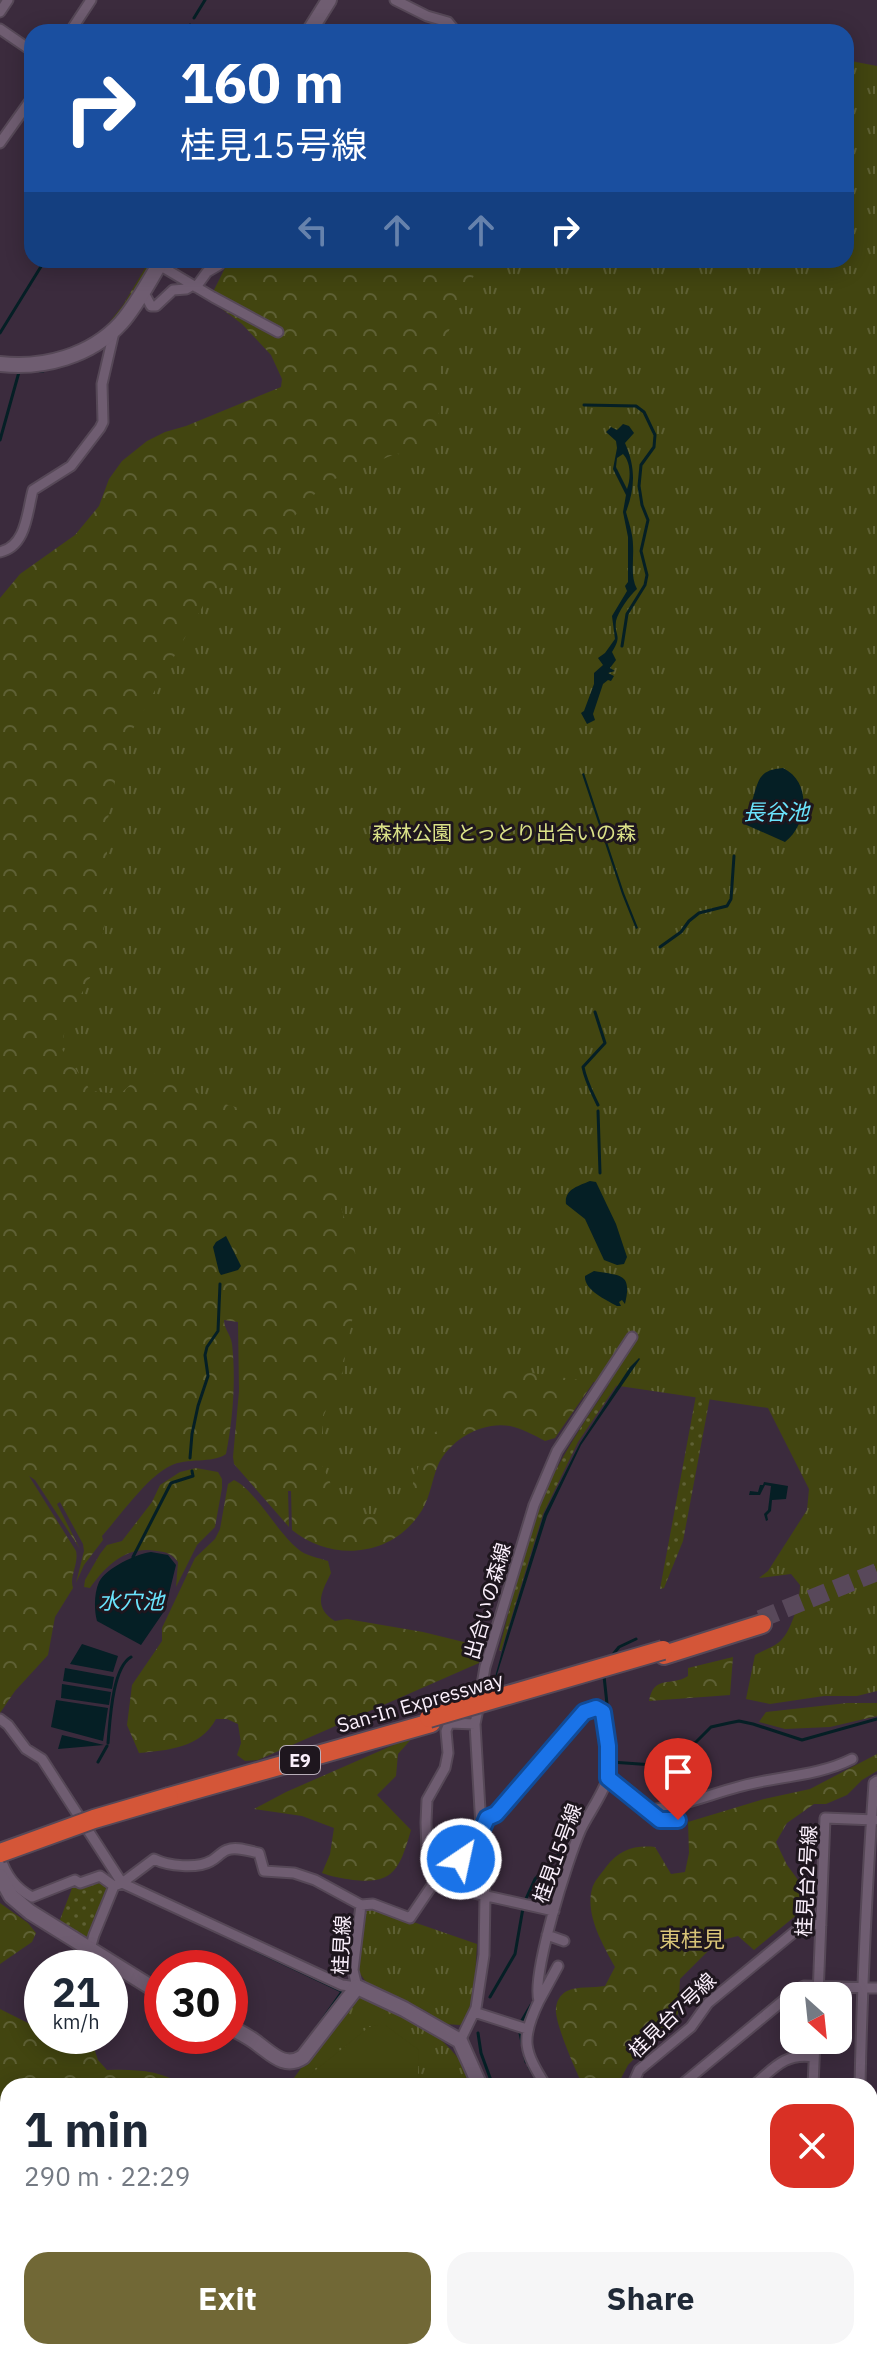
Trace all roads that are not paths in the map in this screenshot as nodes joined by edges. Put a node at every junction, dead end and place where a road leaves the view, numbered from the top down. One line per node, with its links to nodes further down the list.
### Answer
1 (8, 0): 5 (street)
2 (91, 0): 6 (street)
3 (329, 0): 7 (street)
4 (395, 0): 8 (street)
5 (0, 12)
6 (75, 24)
7 (314, 24)
8 (450, 24)
9 (0, 29): 10 (street)
10 (24, 46)
11 (24, 109): 12 (street)
12 (0, 143)
13 (157, 268): 17 (street)
14 (170, 268): 16 (street)
15 (214, 268): 16 (street)
16 (195, 286): 17 (street); 19 (street)
17 (143, 291): 18 (street)
18 (114, 328): 20 (street); 21 (street)
19 (278, 332)
20 (0, 364)
21 (0, 552)
22 (632, 1337): 26 (street, 出合いの森線)
23 (761, 1622): 25 (highway, San-In Expressway / E9, bridge)
24 (0, 1719): 38 (street)
25 (436, 1721): 26 (street); 34 (highway, San-In Expressway / E9, bridge); 37 (street)
26 (475, 1724): 33 (street, 出合いの森線)
27 (852, 1759): 30 (street)
28 (608, 1778): 30 (street); 33 (street, 桂見15号線); 42 (street, 桂見15号線)
29 (877, 1781): 32 (street)
30 (648, 1810): 31 (street)
31 (678, 1820)
32 (874, 1820): 35 (street); 43 (street, 桂見台2号線)
33 (482, 1829): 37 (street, 桂見15号線); 40 (street, 出合いの森線)
34 (0, 1852): 38 (street)
35 (873, 1865): 51 (street)
36 (0, 1876): 46 (street)
37 (442, 1877): 39 (street, 桂見15号線)
38 (118, 1884): 41 (street, 桂見15号線); 46 (street); 50 (street)
39 (433, 1884): 40 (street); 41 (street, 桂見15号線)
40 (485, 1896): 42 (street); 56 (street, 出合いの森線)
41 (361, 1905): 50 (street, 桂見線)
42 (554, 1911): 44 (street, 桂見15号線)
43 (821, 1925): 48 (street, 桂見台2号線); 64 (street, 桂見台7号線)
44 (547, 1935): 45 (street); 54 (street, 桂見15号線)
45 (564, 1941)
46 (90, 1949): 49 (street)
47 (558, 1966): 54 (street)
48 (818, 1982)
49 (144, 1983)
50 (357, 1987): 58 (street); 59 (street)
51 (863, 1987): 52 (street); 53 (street); 68 (street)
52 (852, 1988)
53 (877, 1988)
54 (539, 2001): 57 (street, 桂見15号線)
55 (780, 2003): 65 (street)
56 (474, 2012): 57 (street); 59 (street, 出合いの森線)
57 (527, 2029): 63 (street)
58 (248, 2038)
59 (460, 2041): 62 (street)
60 (814, 2054): 61 (street)
61 (814, 2057): 66 (street); 67 (street)
62 (476, 2078)
63 (541, 2078)
64 (636, 2078)
65 (690, 2078)
66 (762, 2078)
67 (813, 2078)
68 (860, 2078)

